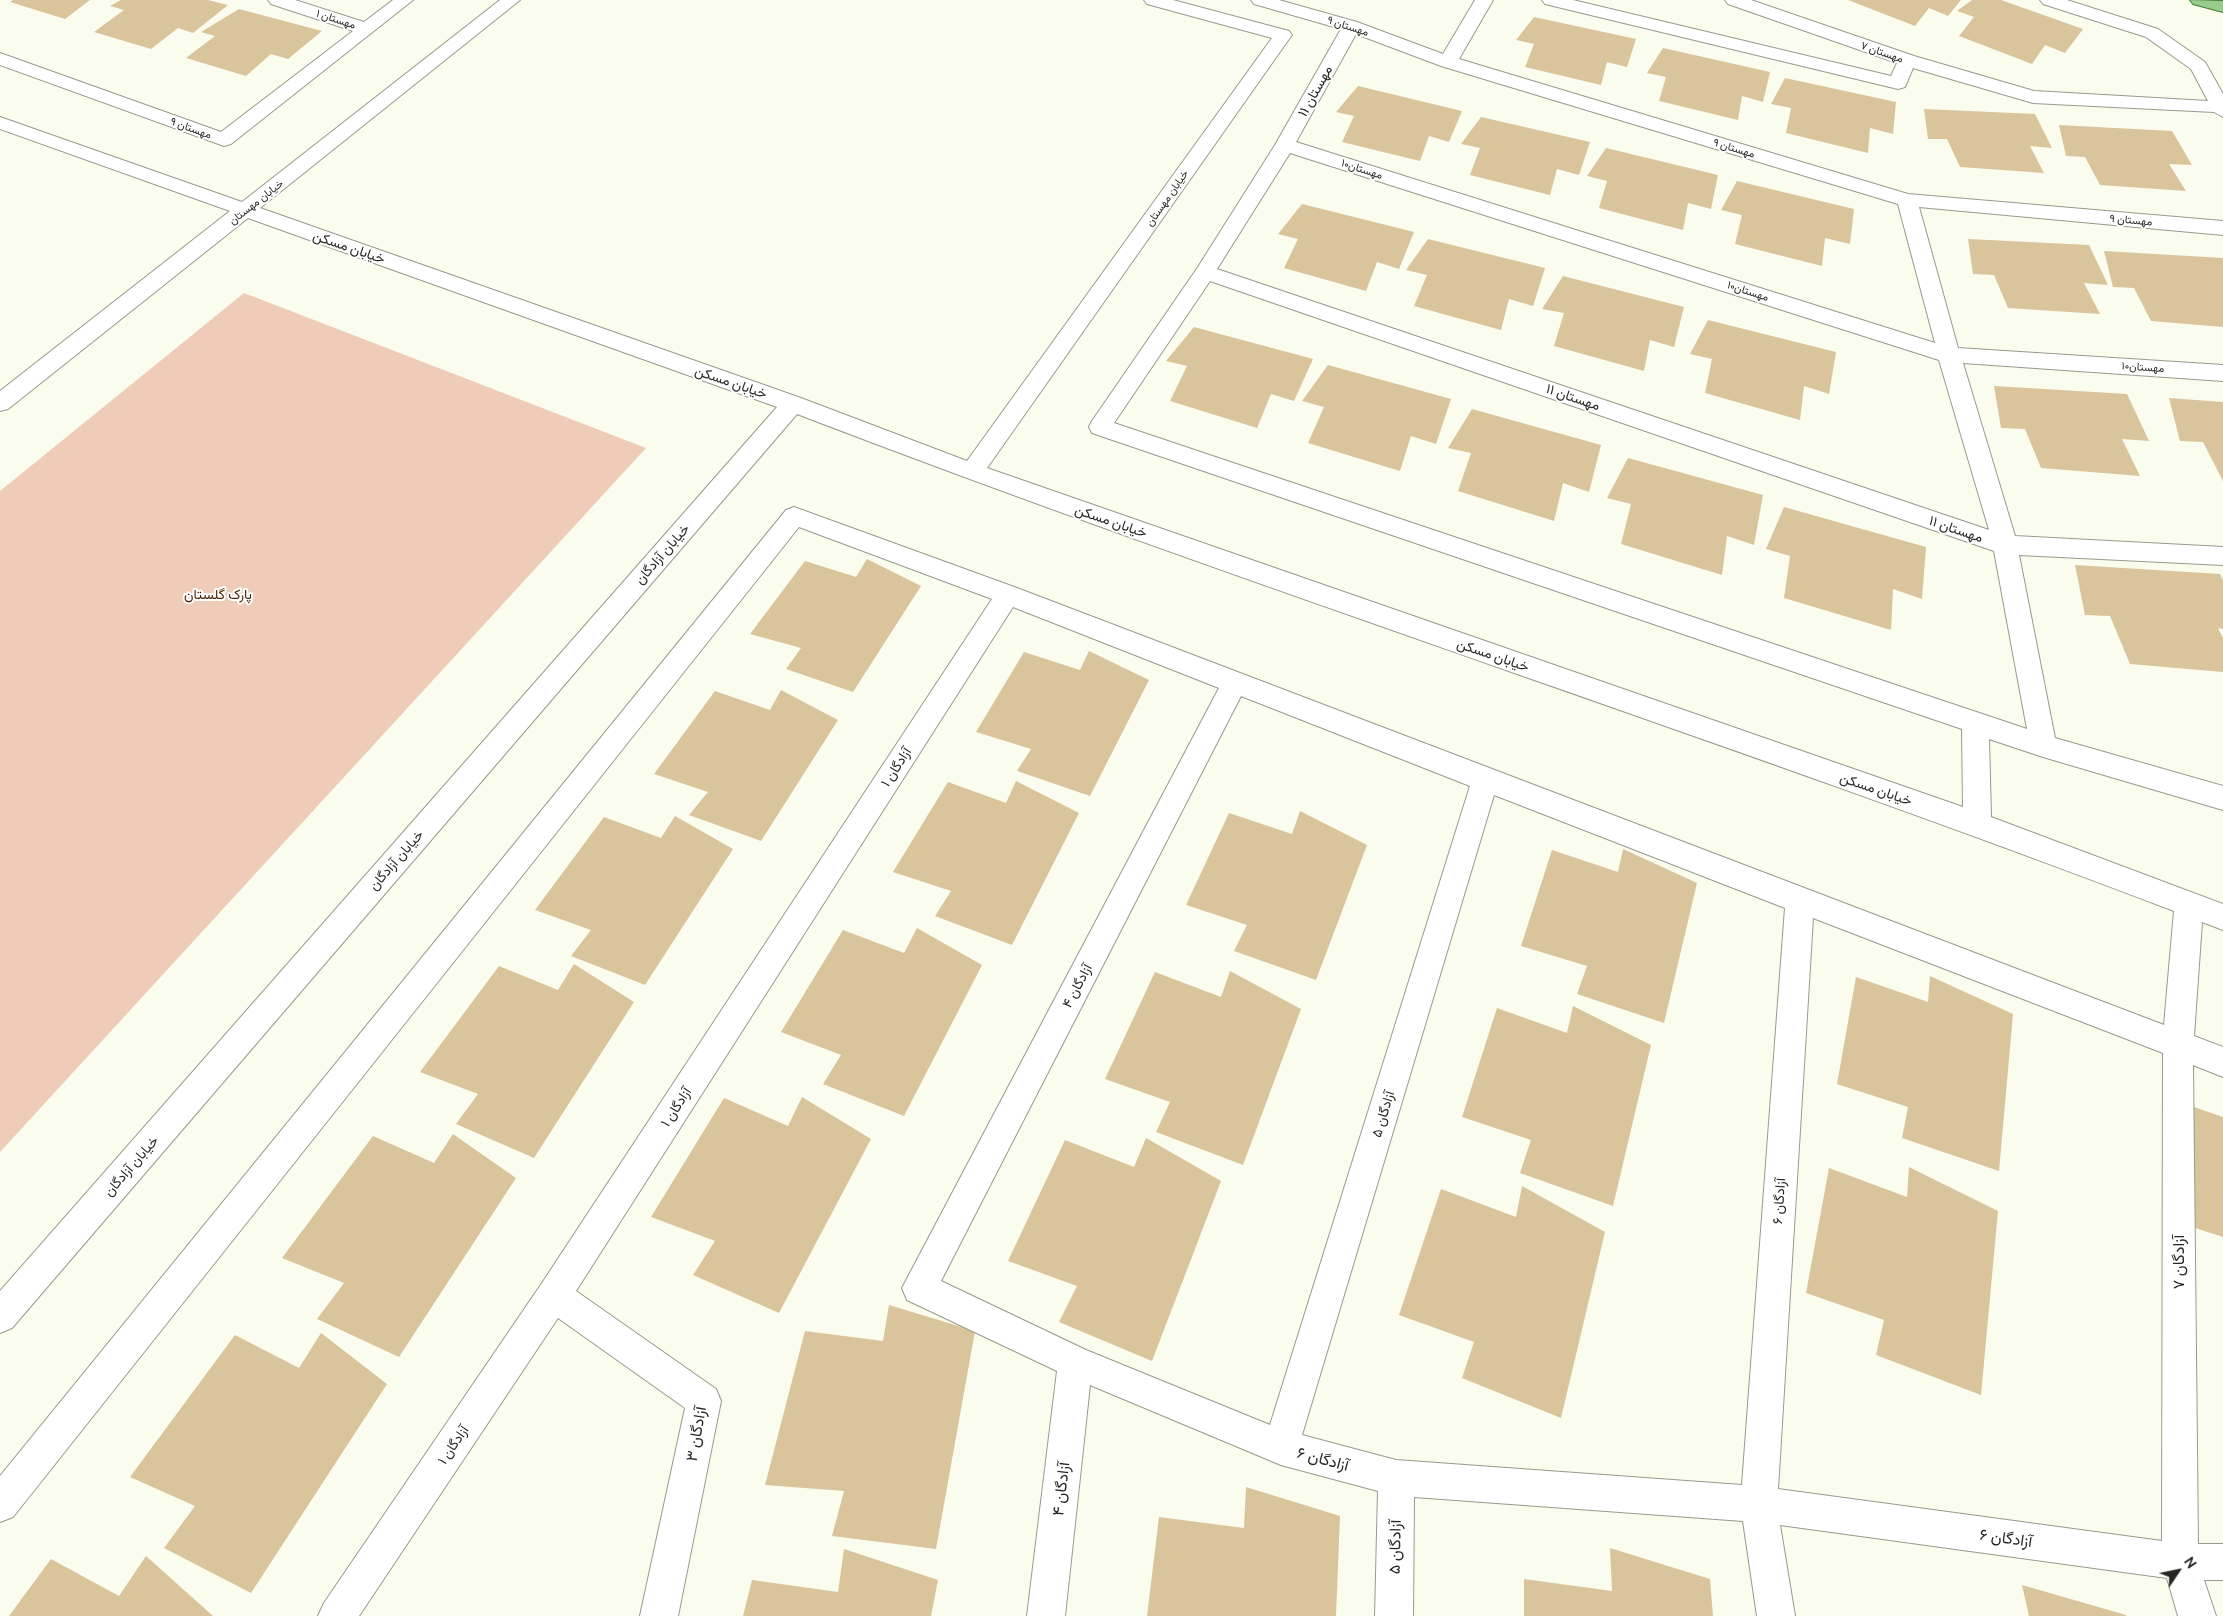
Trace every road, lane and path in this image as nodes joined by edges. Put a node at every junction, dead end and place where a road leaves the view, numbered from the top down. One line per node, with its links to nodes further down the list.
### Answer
1 (277, 0): 13 (street, مهستان ۱)
2 (404, 0): 13 (street, مهستان ۹)
3 (511, 0): 22 (street, خیابان مهستان)
4 (1153, 0): 14 (street)
5 (1260, 0): 12 (street, مهستان ۹)
6 (1484, 0): 17 (street)
7 (1551, 0): 16 (street)
8 (1734, 0): 16 (street, مهستان ۷)
9 (2049, 0): 18 (street)
10 (2199, 0): 11 (main road)
11 (2223, 7)
12 (1351, 26): 14 (street); 17 (street, مهستان ۹); 20 (street, مهستان ۱۱)
13 (366, 29): 15 (street, مهستان ۹)
14 (1283, 35): 29 (street, خیابان مهستان)
15 (0, 59)
16 (1907, 60): 18 (street, مهستان ۷)
17 (1448, 62): 21 (street, مهستان ۹)
18 (2222, 109)
19 (4, 129): 22 (street, خیابان مسکن)
20 (1285, 145): 24 (street, مهستان ۱۱); 25 (street, مهستان۱۰)
21 (1907, 200): 23 (street, مهستان ۹); 25 (street)
22 (246, 211): 27 (street, خیابان مهستان); 28 (street, خیابان مسکن)
23 (2223, 228)
24 (1205, 272): 30 (street, مهستان ۱۱); 34 (street)
25 (1949, 355): 26 (street, مهستان۱۰); 30 (street)
26 (2223, 372)
27 (0, 403)
28 (793, 404): 29 (street, خیابان مسکن); 46 (street, خیابان آزادگان)
29 (972, 472): 38 (street, خیابان مسکن)
30 (2005, 545): 31 (street, مهستان ۱۱); 35 (street)
31 (2223, 556)
32 (1008, 594): 33 (street); 45 (street, آزادگان ۱); 50 (street)
33 (1235, 684): 36 (street); 44 (street, آزادگان ۴)
34 (1976, 724): 35 (street); 38 (street)
35 (2043, 746): 37 (street)
36 (1486, 780): 39 (street); 48 (street, آزادگان ۵)
37 (2223, 798)
38 (1977, 824): 40 (street, خیابان مسکن)
39 (1800, 898): 42 (street); 51 (street, آزادگان ۶)
40 (2189, 906): 41 (street, خیابان مسکن); 42 (street, آزادگان ۷)
41 (2223, 917)
42 (2178, 1043): 43 (street); 52 (street, آزادگان ۷)
43 (2223, 1062)
44 (919, 1288): 47 (street, آزادگان ۶)
45 (554, 1295): 54 (street, آزادگان ۱); 55 (street, آزادگان ۳)
46 (0, 1316)
47 (1076, 1362): 48 (street, آزادگان ۶); 56 (street, آزادگان ۴)
48 (1281, 1447): 49 (street, آزادگان ۶)
49 (1396, 1478): 51 (street, آزادگان ۶); 57 (street, آزادگان ۵)
50 (0, 1504)
51 (1759, 1504): 52 (street, آزادگان ۶); 58 (street, آزادگان ۶)
52 (2180, 1562): 53 (street, آزادگان ۶); 59 (street, آزادگان ۷)
53 (2223, 1562)
54 (338, 1616)
55 (659, 1616)
56 (1046, 1616)
57 (1394, 1616)
58 (1776, 1616)
59 (2197, 1616)

